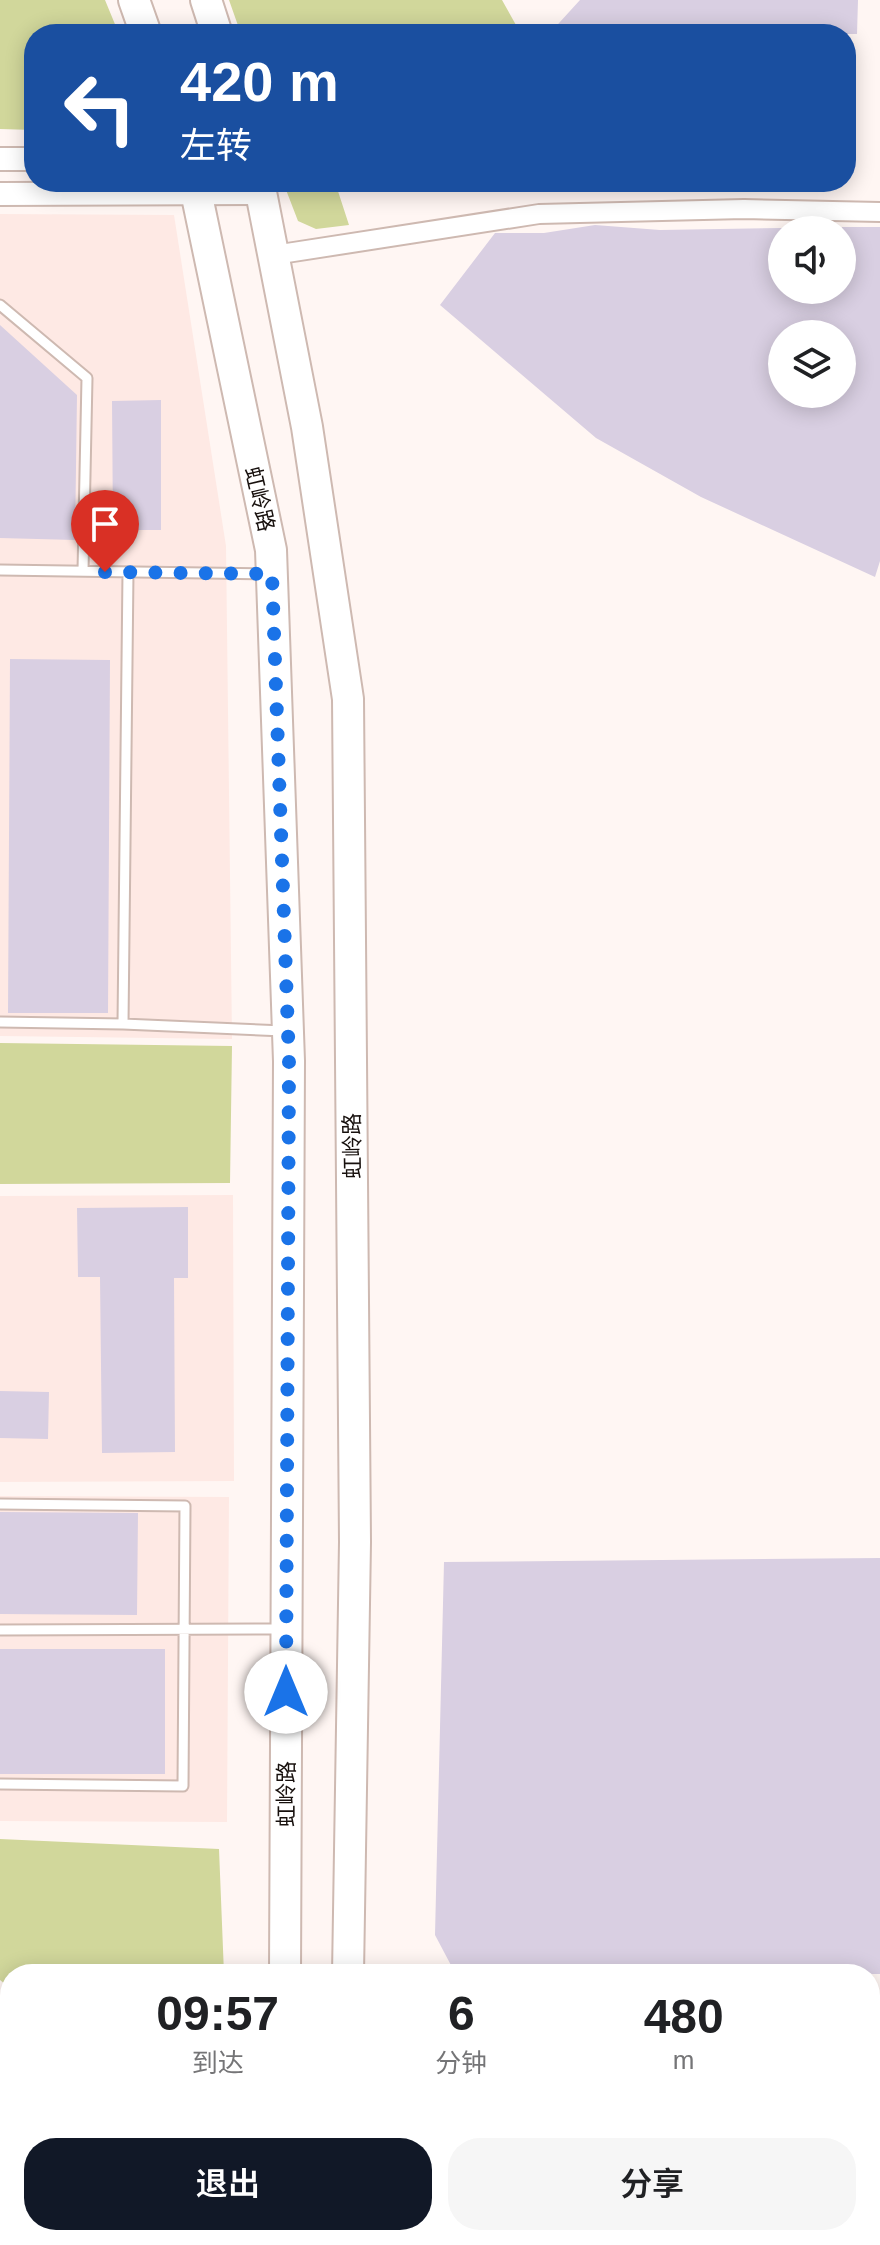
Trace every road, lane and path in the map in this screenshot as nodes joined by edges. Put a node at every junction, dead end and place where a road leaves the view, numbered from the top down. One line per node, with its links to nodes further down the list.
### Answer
1 (134, 0): 3 (main road)
2 (206, 0): 4 (main road)
3 (142, 24)
4 (214, 24)
5 (0, 159): 6 (street)
6 (24, 159)
7 (65, 192): 10 (street)
8 (197, 192): 17 (main road, 虹岭路)
9 (262, 192): 12 (main road, 虹岭路)
10 (0, 194)
11 (880, 212): 12 (street)
12 (274, 255): 27 (main road, 虹岭路)
13 (0, 305): 15 (lane)
14 (0, 570): 15 (lane)
15 (83, 571): 16 (lane)
16 (128, 572): 17 (lane); 19 (lane)
17 (272, 574): 20 (main road, 虹岭路)
18 (0, 1022): 19 (lane)
19 (123, 1024): 20 (lane)
20 (288, 1031): 22 (main road, 虹岭路)
21 (0, 1504): 24 (lane)
22 (286, 1629): 24 (lane); 26 (main road, 虹岭路)
23 (0, 1630): 24 (lane)
24 (184, 1630): 25 (lane)
25 (0, 1784)
26 (285, 1964)
27 (348, 1964)

